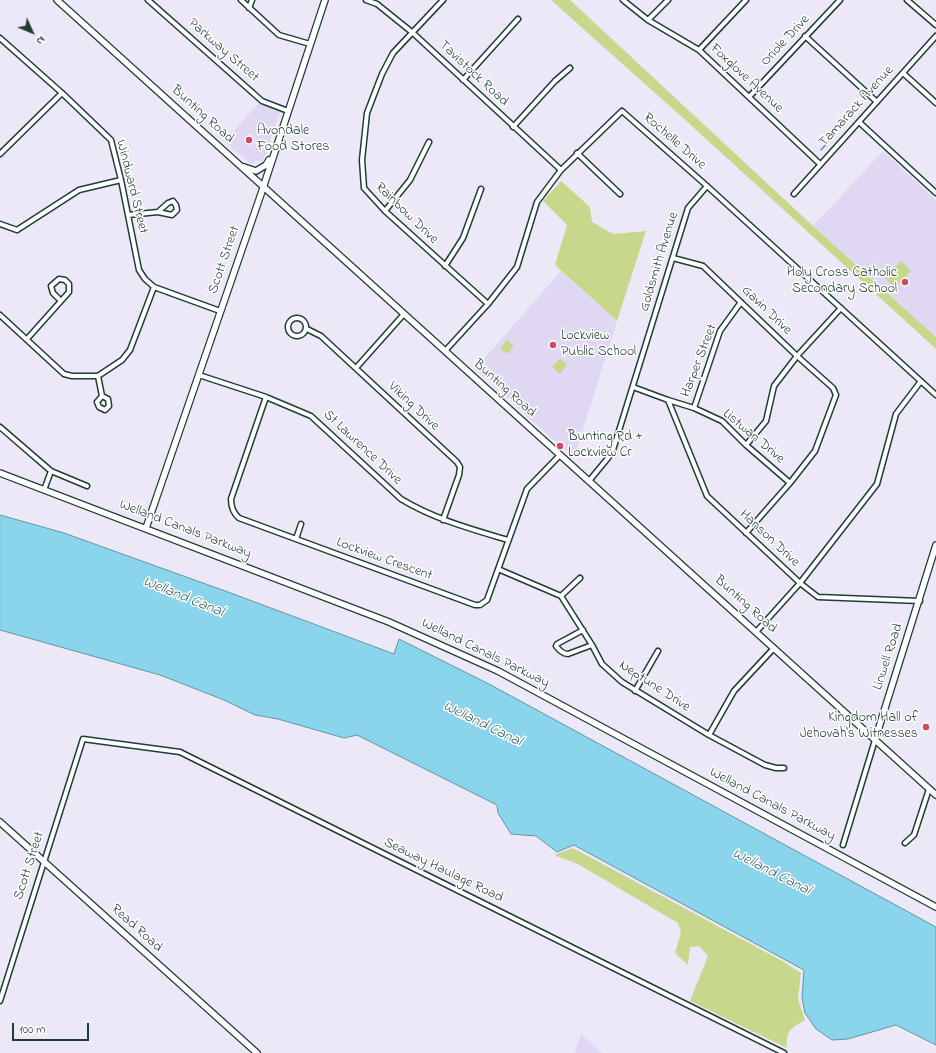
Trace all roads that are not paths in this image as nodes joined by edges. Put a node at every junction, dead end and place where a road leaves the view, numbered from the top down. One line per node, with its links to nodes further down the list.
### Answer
1 (56, 0): 38 (main road, Bunting Road)
2 (148, 0): 30 (street, Parkway Street)
3 (241, 0): 13 (street)
4 (252, 0): 13 (street)
5 (325, 0): 21 (main road, Scott Street)
6 (366, 0): 17 (street, Tavistock Road)
7 (443, 0): 17 (street, Rainbow Drive)
8 (623, 0): 15 (street, Foxglove Avenue)
9 (668, 0): 15 (street)
10 (746, 0): 22 (street)
11 (840, 0): 18 (street, Oriole Drive)
12 (907, 0): 16 (street)
13 (249, 8): 21 (street)
14 (518, 19): 25 (street)
15 (648, 20): 22 (street, Foxglove Avenue)
16 (936, 25)
17 (413, 33): 25 (street, Tavistock Road); 47 (street, Rainbow Drive)
18 (805, 36): 27 (street, Oriole Drive); 28 (street)
19 (936, 36): 24 (street, Tamarack Avenue)
20 (0, 38): 26 (street, Windward Street)
21 (310, 44): 30 (main road, Scott Street)
22 (698, 50): 27 (street, Foxglove Avenue)
23 (570, 68): 32 (street)
24 (903, 73): 28 (street, Tamarack Avenue); 29 (street)
25 (463, 80): 32 (street, Tavistock Road)
26 (62, 93): 35 (street); 40 (street, Windward Street)
27 (749, 97): 37 (street, Foxglove Avenue)
28 (877, 102): 31 (street, Tamarack Avenue)
29 (936, 103)
30 (288, 111): 34 (main road, Scott Street)
31 (859, 122): 37 (street, Tamarack Avenue); 44 (street)
32 (513, 127): 39 (street, Tavistock Road)
33 (429, 142): 47 (street)
34 (276, 145): 38 (main road); 42 (main road, Scott Street)
35 (0, 154)
36 (577, 154): 39 (street, Rochelle Drive); 41 (street, Rochelle Drive); 45 (street)
37 (820, 164): 46 (street, Tamarack Avenue)
38 (239, 165): 42 (main road, Bunting Road)
39 (561, 170): 56 (street, Rochelle Drive)
40 (121, 180): 49 (street, Windward Street); 50 (street)
41 (707, 186): 51 (street, Goldsmith Avenue); 57 (street, Rochelle Drive)
42 (263, 188): 58 (main road, Scott Street); 59 (main road, Bunting Road)
43 (481, 189): 52 (street)
44 (936, 193)
45 (620, 194)
46 (794, 194)
47 (385, 211): 52 (street, Rainbow Drive)
48 (158, 212): 49 (street)
49 (128, 215): 53 (street, Windward Street)
50 (0, 224)
51 (673, 258): 55 (street, Gavin Drive); 69 (street, Goldsmith Avenue)
52 (445, 266): 56 (street, Rainbow Drive)
53 (154, 288): 58 (street, Windward Street); 67 (street)
54 (61, 301): 54 (street); 62 (street)
55 (741, 302): 64 (street, Gavin Drive); 74 (street, Harper Street)
56 (488, 304): 63 (street, Rochelle Drive)
57 (841, 308): 64 (street); 68 (street, Rochelle Drive)
58 (220, 311): 66 (main road, Scott Street)
59 (404, 314): 63 (main road, Bunting Road); 65 (street)
60 (0, 316): 62 (street)
61 (307, 330): 61 (street, Viking Drive); 65 (street, Viking Drive)
62 (27, 339): 67 (street)
63 (445, 351): 77 (main road, Bunting Road)
64 (797, 356): 76 (street); 81 (street, Gavin Drive)
65 (356, 368): 84 (street, Viking Drive)
66 (199, 375): 72 (street, St Lawrence Drive); 86 (main road, Scott Street)
67 (98, 376): 70 (street)
68 (920, 381): 71 (street, Rochelle Drive); 94 (street)
69 (633, 387): 73 (street, Listwan Drive); 80 (street, Goldsmith Avenue)
70 (102, 396)
71 (936, 396)
72 (266, 397): 84 (street, St Lawrence Drive); 88 (street, Lockview Crescent)
73 (668, 400): 74 (street, Listwan Drive); 87 (street, Hanson Drive)
74 (694, 408): 76 (street, Listwan Drive)
75 (0, 427): 78 (street)
76 (746, 445): 81 (street, Listwan Drive)
77 (560, 455): 80 (main road, Bunting Road); 89 (street, Lockview Crescent)
78 (51, 471): 82 (street); 83 (street)
79 (0, 473): 83 (main road, Welland Canals Parkway)
80 (589, 481): 98 (main road, Bunting Road)
81 (790, 482): 87 (street)
82 (87, 486)
83 (44, 490): 86 (main road, Welland Canals Parkway)
84 (443, 520): 89 (street, St Lawrence Drive)
85 (301, 524): 88 (street)
86 (146, 528): 113 (main road, Welland Canals Parkway)
87 (746, 533): 94 (street, Hanson Drive)
88 (296, 539): 92 (street, Lockview Crescent)
89 (508, 540): 92 (street, Lockview Crescent)
90 (936, 545): 91 (main road, Linwell Road)
91 (933, 564): 96 (main road, Linwell Road)
92 (498, 569): 95 (street)
93 (580, 578): 95 (street)
94 (800, 583): 96 (street, Hanson Drive); 98 (street)
95 (561, 596): 97 (street, Neptune Drive)
96 (920, 601): 105 (main road, Linwell Road)
97 (583, 630): 99 (street, Neptune Drive); 99 (street)
98 (756, 632): 100 (main road, Bunting Road)
99 (592, 645): 102 (street, Neptune Drive)
100 (774, 648): 103 (street); 105 (main road, Bunting Road)
101 (658, 651): 102 (street)
102 (635, 691): 103 (street, Neptune Drive)
103 (709, 735): 106 (street, Neptune Drive)
104 (83, 738): 112 (street, Scott Street); 116 (street, Seaway Haulage Road)
105 (875, 740): 107 (main road, Bunting Road); 111 (street, Linwell Road)
106 (784, 768)
107 (930, 789): 108 (main road, Bunting Road); 110 (street)
108 (936, 795)
109 (0, 822): 112 (main road, Read Road)
110 (905, 843)
111 (843, 845)
112 (43, 861): 114 (street, Scott Street); 115 (main road, Read Road)
113 (936, 907)
114 (0, 1001)
115 (257, 1053)
116 (784, 1053)

